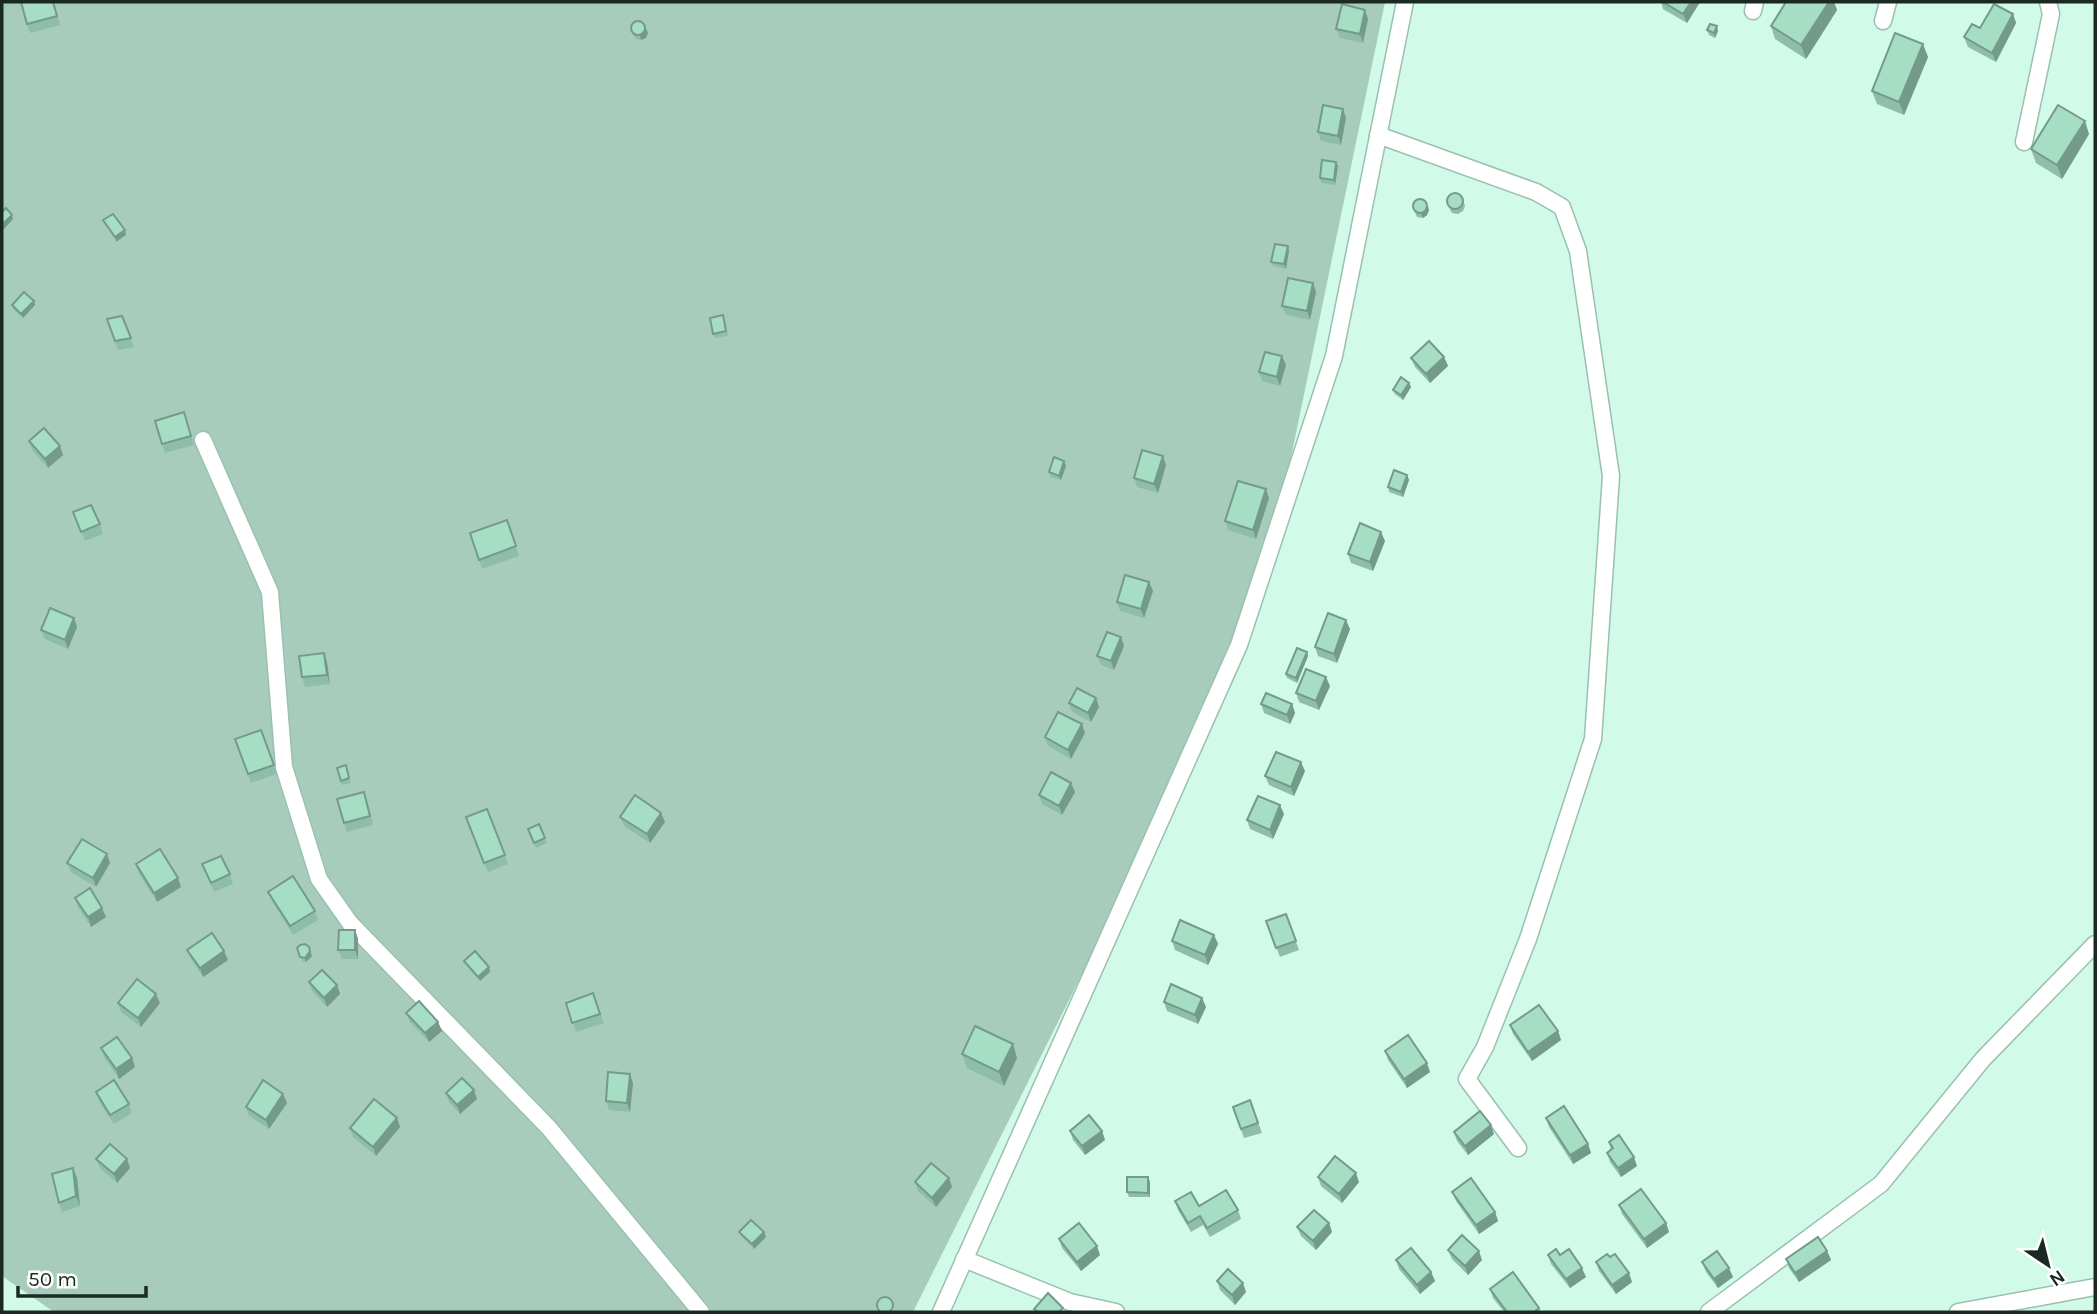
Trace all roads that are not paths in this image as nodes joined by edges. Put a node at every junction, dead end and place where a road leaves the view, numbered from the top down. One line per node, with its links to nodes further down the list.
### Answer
1 (1405, 2): 5 (street)
2 (1888, 2): 4 (street)
3 (2048, 2): 6 (street)
4 (1883, 20)
5 (1378, 135): 9 (street); 10 (street)
6 (2024, 142)
7 (203, 440): 12 (street)
8 (2095, 944): 15 (street)
9 (1518, 1148)
10 (964, 1259): 13 (street); 14 (street)
11 (2095, 1287): 16 (street)
12 (701, 1312)
13 (941, 1312)
14 (1116, 1312)
15 (1709, 1312)
16 (1958, 1312)

